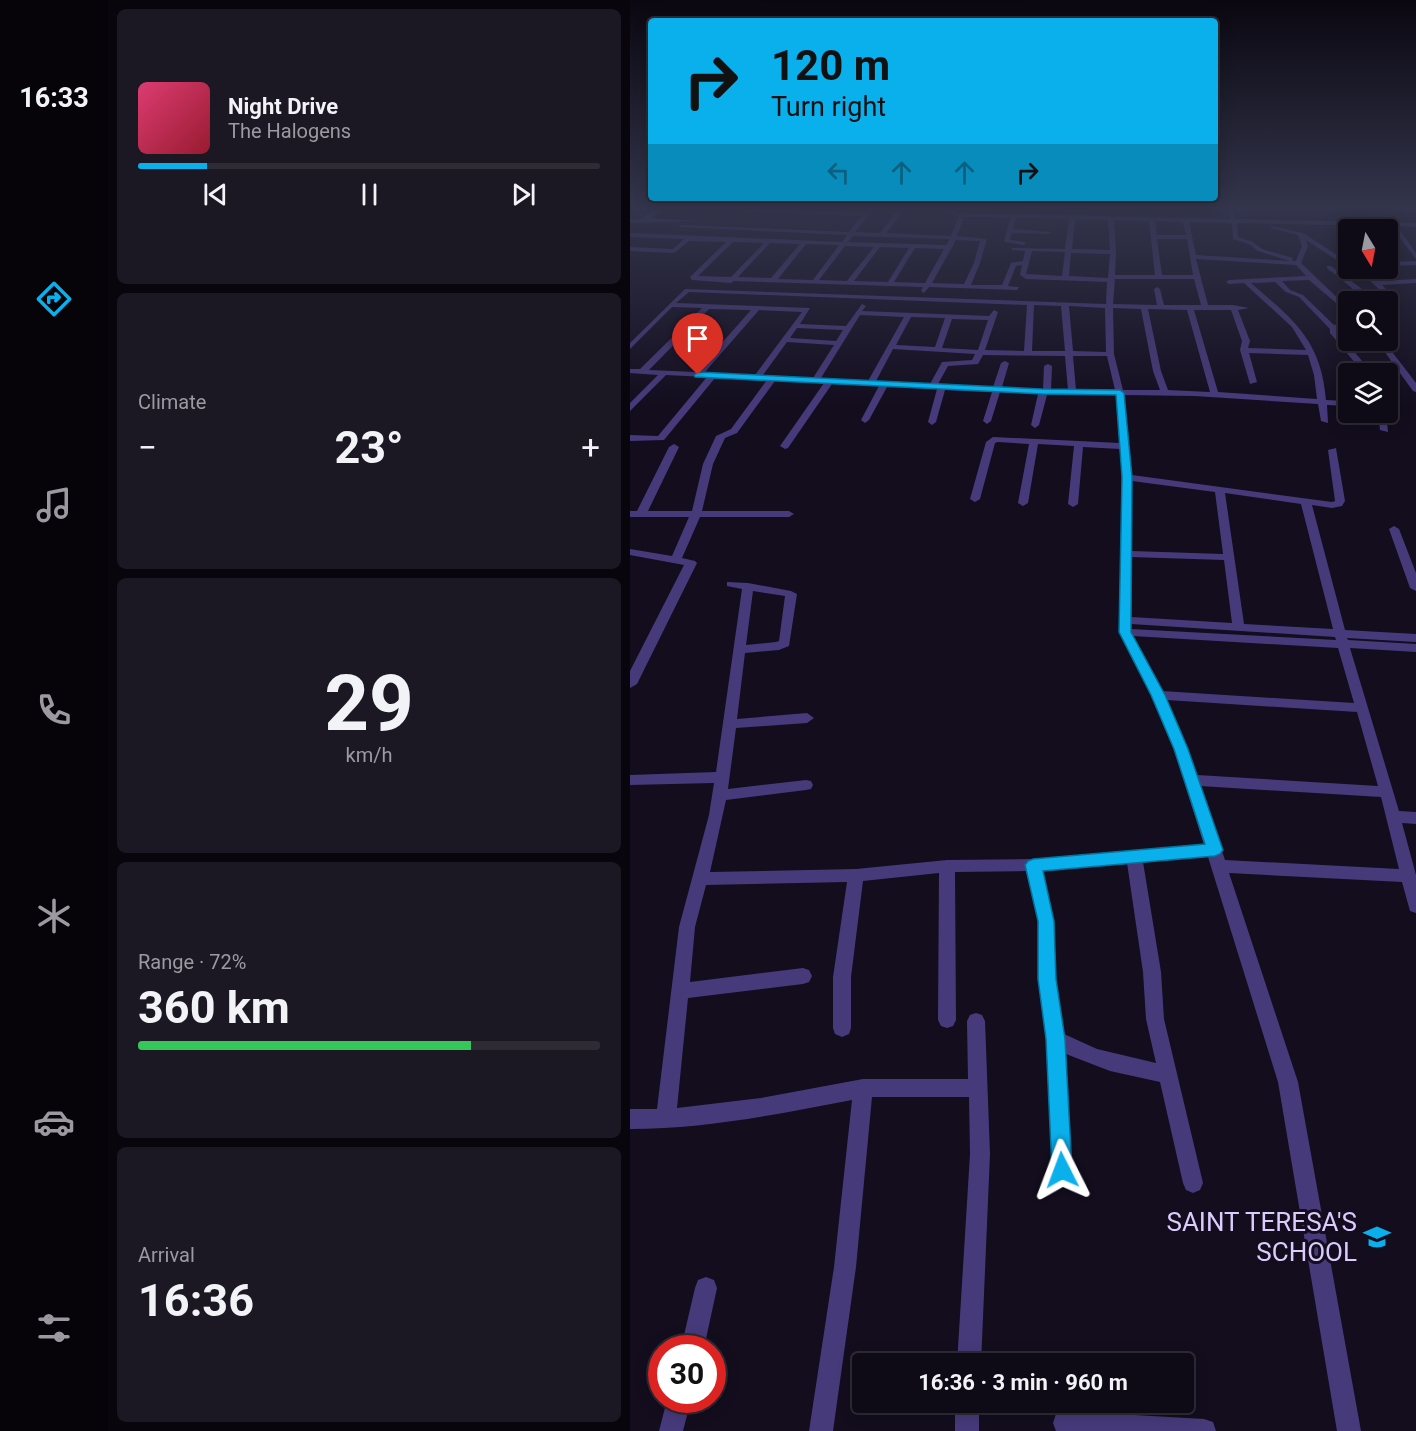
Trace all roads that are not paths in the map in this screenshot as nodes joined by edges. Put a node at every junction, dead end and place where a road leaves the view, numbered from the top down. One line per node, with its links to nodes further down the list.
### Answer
1 (695, 273): 23 (street)
2 (739, 273): 23 (street)
3 (778, 273): 24 (street)
4 (818, 273): 26 (street)
5 (857, 273): 29 (street)
6 (897, 273): 32 (street)
7 (933, 273): 33 (street)
8 (973, 273): 34 (street)
9 (1010, 273): 35 (street)
10 (1023, 273): 21 (street)
11 (1065, 273): 21 (street)
12 (1112, 273): 18 (street)
13 (1158, 273): 17 (street)
14 (1195, 273): 19 (street)
15 (1307, 273): 20 (street)
16 (1336, 273): 40 (street)
17 (1159, 277): 18 (street); 19 (street)
18 (1112, 278): 21 (street); 52 (street)
19 (1195, 278): 55 (street)
20 (1311, 278): 25 (street); 47 (street)
21 (1065, 279)
22 (1372, 279): 31 (street)
23 (732, 280): 24 (street)
24 (772, 280): 26 (street)
25 (1277, 280): 27 (street); 67 (street)
26 (811, 281): 29 (street); 42 (street)
27 (1245, 281): 30 (street); 76 (street)
28 (1416, 281): 31 (street)
29 (850, 282): 32 (street)
30 (1229, 282)
31 (1377, 283): 41 (street)
32 (890, 284): 33 (street)
33 (926, 285): 34 (street); 44 (street)
34 (966, 287): 35 (street)
35 (1004, 288): 36 (street)
36 (1017, 288)
37 (676, 289): 39 (street)
38 (1157, 289): 57 (street)
39 (692, 290): 42 (street); 49 (street)
40 (1359, 291)
41 (1385, 291)
42 (796, 294): 43 (street)
43 (869, 297): 44 (street); 60 (street)
44 (921, 298): 45 (street)
45 (961, 300): 46 (street); 62 (street)
46 (997, 301): 48 (street); 63 (street)
47 (1338, 302)
48 (1030, 303): 50 (street); 77 (street)
49 (670, 305): 51 (street); 70 (street)
50 (1065, 306): 52 (street); 78 (street)
51 (707, 307): 59 (street); 84 (street)
52 (1109, 307): 53 (street); 79 (street)
53 (1144, 307): 57 (street); 101 (street)
54 (1190, 307): 55 (street); 57 (street); 102 (street)
55 (1205, 307): 56 (street)
56 (1233, 307): 58 (street); 73 (street)
57 (1161, 308)
58 (1245, 308)
59 (756, 309): 64 (street); 86 (street)
60 (857, 313): 61 (street); 66 (street)
61 (909, 314): 62 (street); 71 (street)
62 (952, 316): 63 (street); 72 (street)
63 (992, 318): 74 (street)
64 (796, 326): 66 (street); 68 (street)
65 (1338, 326): 67 (street)
66 (848, 328): 69 (street)
67 (1333, 328): 81 (street)
68 (785, 340): 69 (street); 88 (street)
69 (838, 343): 90 (street)
70 (630, 347)
71 (890, 347): 72 (street); 92 (street)
72 (938, 349): 74 (street)
73 (1244, 350): 76 (street); 93 (street)
74 (981, 351): 77 (street); 95 (street)
75 (1387, 351): 97 (street)
76 (1311, 353): 103 (street)
77 (1028, 354): 78 (street)
78 (1069, 354): 79 (street); 98 (street)
79 (1110, 354): 100 (street)
80 (1005, 363): 96 (street)
81 (1359, 363)
82 (1048, 366): 99 (street)
83 (630, 371): 84 (street)
84 (642, 372): 85 (street)
85 (664, 373): 86 (street); 105 (street)
86 (698, 375): 87 (street)
87 (712, 375): 88 (street); 113 (street)
88 (757, 378): 89 (street)
89 (772, 378): 90 (street); 126 (street)
90 (814, 381): 91 (street)
91 (830, 381): 92 (street); 116 (street)
92 (871, 382): 94 (street)
93 (1253, 382)
94 (885, 383): 95 (street); 106 (street)
95 (938, 386): 96 (street); 109 (street)
96 (998, 389): 99 (street); 107 (street)
97 (1416, 389)
98 (1072, 390): 99 (street); 100 (street)
99 (1045, 391): 111 (street)
100 (1120, 393): 101 (street); 117 (street)
101 (1165, 393): 102 (street)
102 (1215, 395): 103 (street)
103 (1322, 402): 104 (street); 108 (street)
104 (1338, 403)
105 (630, 408)
106 (865, 420)
107 (987, 421)
108 (1325, 421)
109 (932, 422)
110 (1384, 423): 112 (street)
111 (1035, 425)
112 (1385, 430)
113 (630, 438)
114 (1034, 441): 115 (street); 122 (street); 123 (street)
115 (1079, 443): 117 (street); 125 (street)
116 (785, 446)
117 (1124, 446): 120 (street)
118 (674, 447): 127 (street)
119 (1333, 450): 124 (street)
120 (1127, 477): 121 (street); 131 (street)
121 (1220, 491): 124 (street); 132 (street)
122 (975, 499)
123 (1023, 503)
124 (1306, 503): 138 (street)
125 (1073, 504)
126 (696, 513): 127 (street); 128 (street); 133 (street)
127 (635, 514)
128 (789, 514)
129 (1394, 529): 134 (street)
130 (630, 552): 133 (street)
131 (1127, 554): 132 (street); 135 (street)
132 (1229, 557): 136 (street)
133 (676, 560): 141 (street)
134 (1416, 588)
135 (1125, 626): 136 (street); 138 (street); 142 (street)
136 (1239, 627): 138 (street)
137 (1416, 638): 138 (street)
138 (1342, 639): 139 (street); 143 (street)
139 (1416, 648)
140 (740, 650): 140 (street); 145 (street)
141 (630, 684)
142 (1158, 695): 143 (street); 146 (street)
143 (1361, 708): 150 (street)
144 (807, 718): 145 (street)
145 (730, 724): 149 (street)
146 (1191, 780): 150 (street); 154 (street)
147 (630, 781): 149 (street)
148 (806, 784): 149 (street)
149 (721, 786): 159 (street)
150 (1387, 792): 151 (street)
151 (1393, 816): 152 (street); 158 (street)
152 (1416, 818)
153 (1134, 858): 154 (street); 155 (street); 167 (street)
154 (1217, 858): 158 (street); 184 (street)
155 (1033, 865): 156 (street); 166 (street)
156 (947, 866): 157 (street); 163 (street)
157 (856, 874): 159 (street); 165 (street)
158 (1408, 876): 160 (street)
159 (700, 879): 162 (street)
160 (1416, 906)
161 (803, 976): 162 (street)
162 (681, 991): 171 (street)
163 (947, 1020)
164 (976, 1022): 169 (street)
165 (842, 1028)
166 (1056, 1039): 167 (street); 172 (street)
167 (1167, 1074): 173 (street)
168 (863, 1088): 169 (street); 171 (street); 181 (street)
169 (978, 1088): 176 (street)
170 (630, 1119): 171 (street)
171 (666, 1119)
172 (1062, 1170)
173 (1193, 1183)
174 (706, 1288): 175 (street)
175 (695, 1335)
176 (970, 1353)
177 (676, 1413): 180 (street)
178 (967, 1413): 182 (street)
179 (1065, 1423): 183 (street)
180 (671, 1431)
181 (821, 1431)
182 (967, 1431)
183 (1192, 1431)
184 (1349, 1431)

